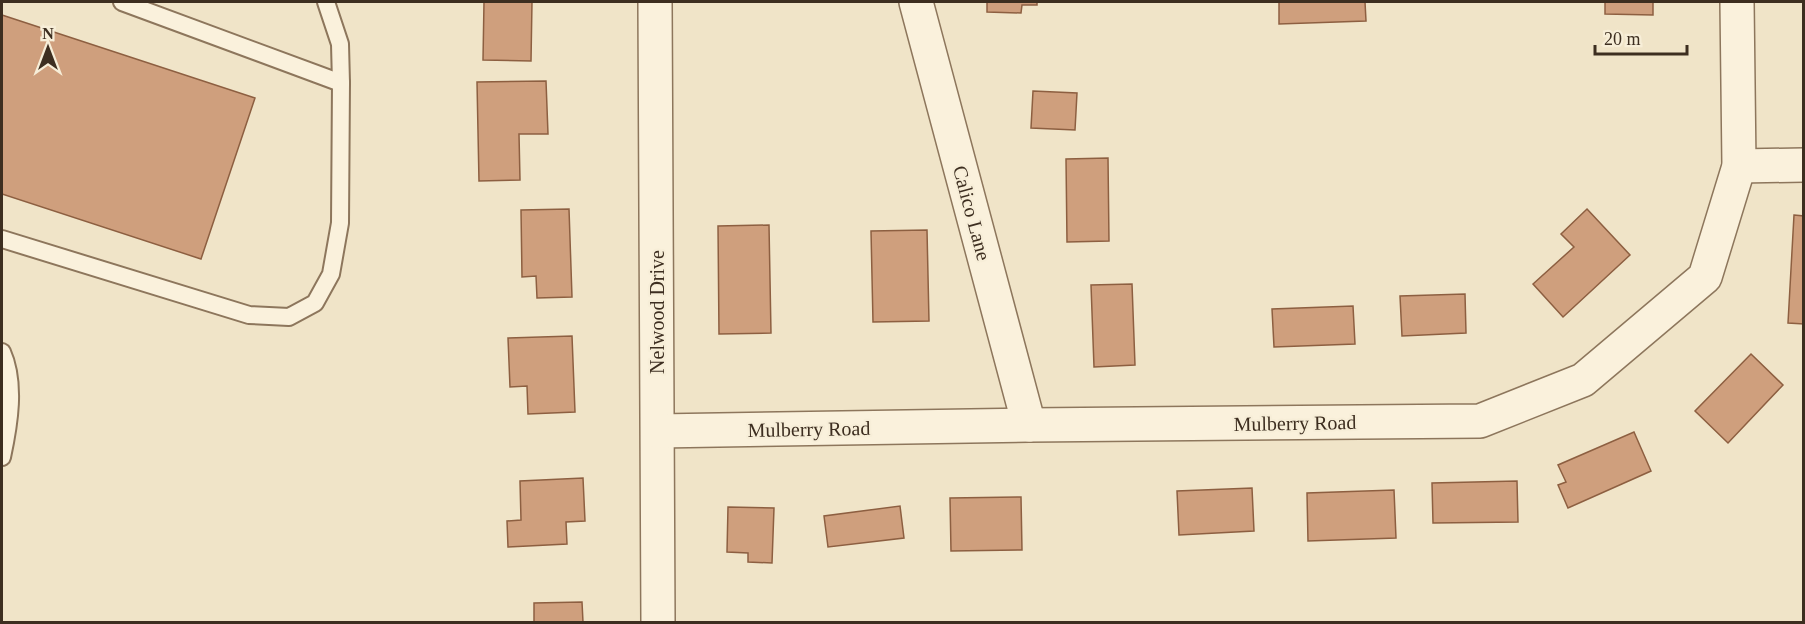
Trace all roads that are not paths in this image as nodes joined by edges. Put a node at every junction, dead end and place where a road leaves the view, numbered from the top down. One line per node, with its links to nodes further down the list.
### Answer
1 (122, 2): 6 (lane)
2 (326, 2): 6 (lane)
3 (655, 2): 12 (street, Nelwood Drive)
4 (916, 2): 11 (street, Calico Lane)
5 (1737, 2): 8 (street, Mulberry Road)
6 (341, 83): 9 (lane)
7 (1803, 165): 8 (street)
8 (1739, 166): 11 (street, Mulberry Road)
9 (2, 239)
10 (2, 352): 13 (lane)
11 (1029, 425): 12 (street, Mulberry Road)
12 (658, 431): 14 (street, Nelwood Drive)
13 (2, 457)
14 (658, 622)

